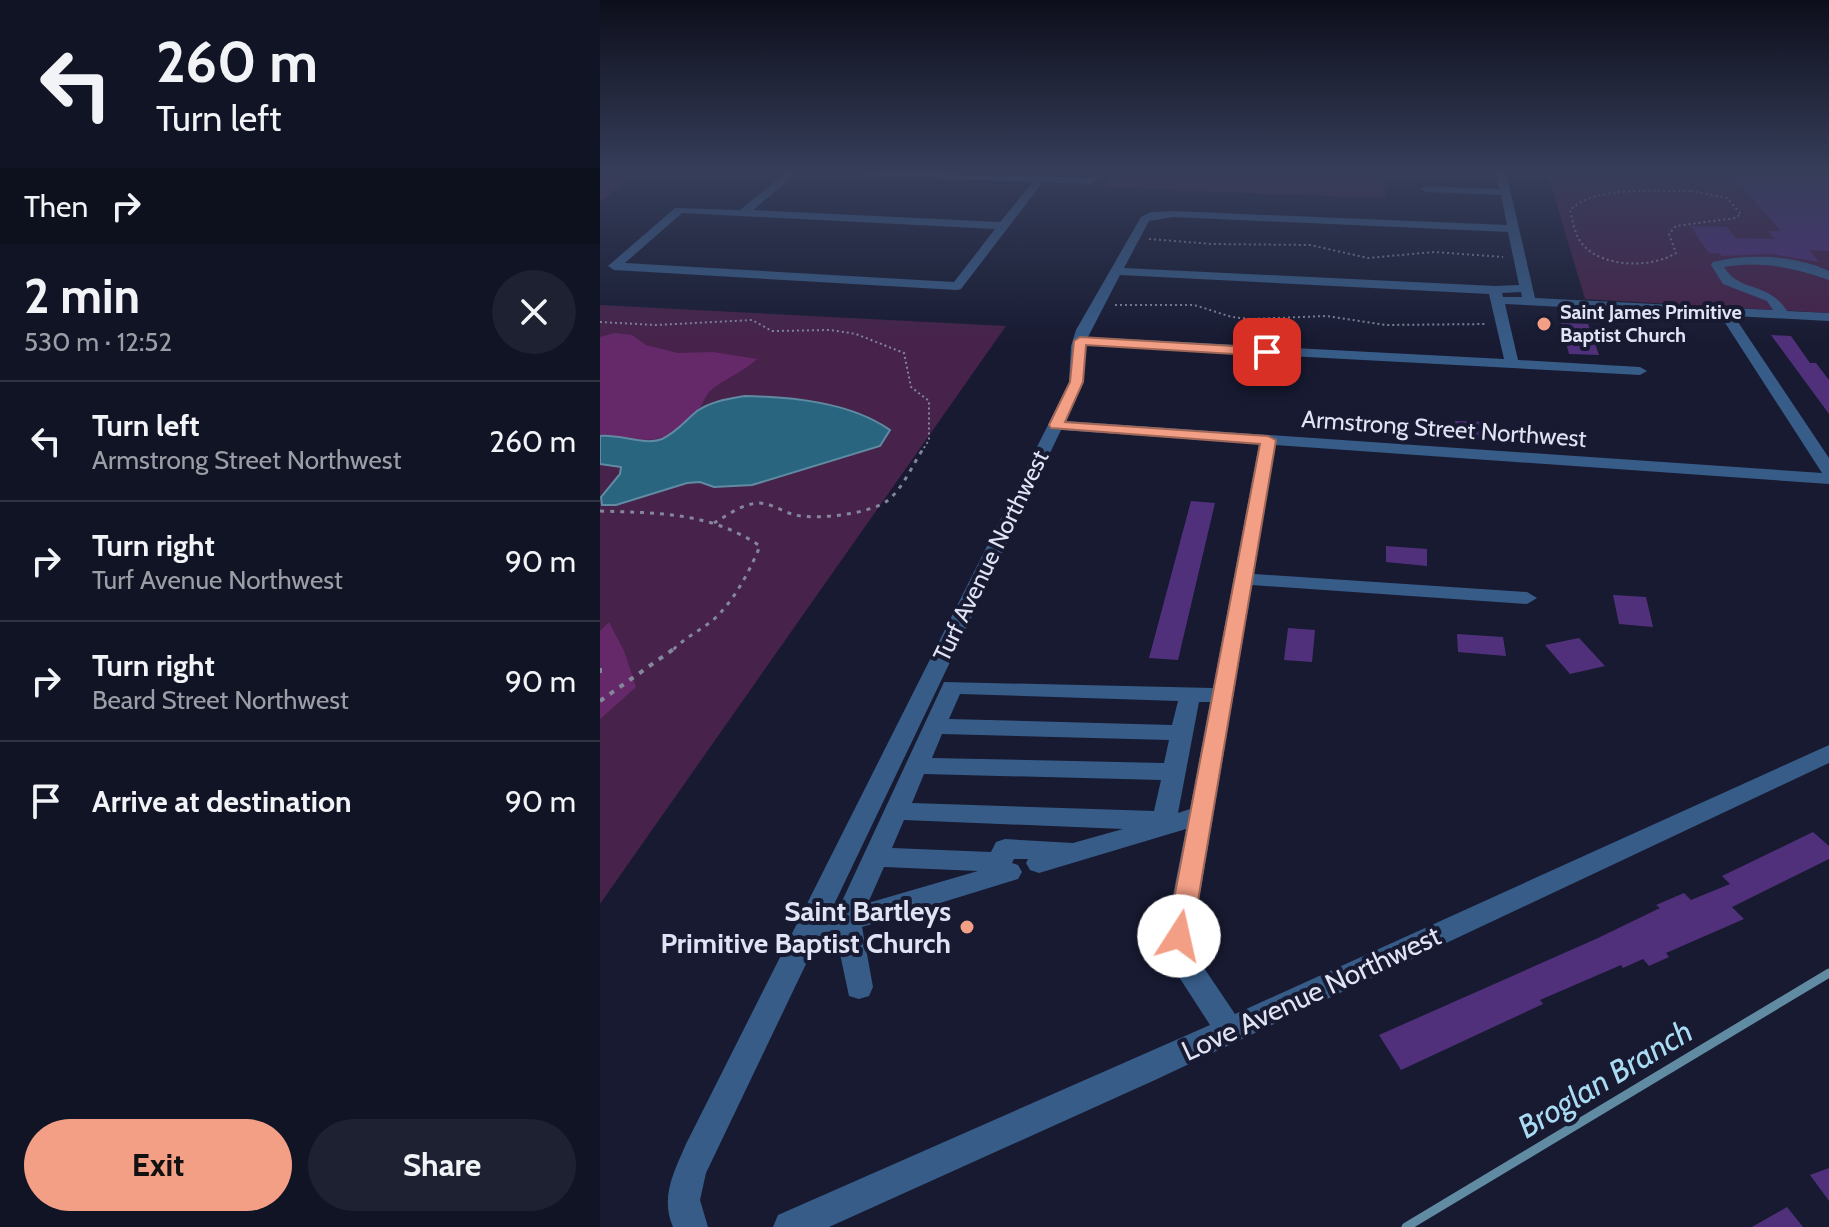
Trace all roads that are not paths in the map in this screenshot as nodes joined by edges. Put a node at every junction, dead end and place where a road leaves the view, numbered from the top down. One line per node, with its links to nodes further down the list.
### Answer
1 (657, 229): 2 (street)
2 (1001, 229)
3 (1139, 229): 5 (street, Turf Avenue Northwest)
4 (1514, 229): 7 (street)
5 (1116, 271): 8 (street); 12 (street, Turf Avenue Northwest)
6 (1829, 276): 10 (street)
7 (1528, 294): 8 (street); 9 (street)
8 (1497, 295): 13 (street)
9 (1724, 311): 10 (street); 17 (street)
10 (1782, 314): 11 (street)
11 (1829, 318)
12 (1080, 341): 13 (street); 15 (street, Turf Avenue Northwest)
13 (1512, 363): 14 (street)
14 (1640, 371)
15 (1056, 425): 16 (street, Armstrong Street Northwest); 21 (street, Turf Avenue Northwest)
16 (1268, 440): 18 (street, Armstrong Street Northwest); 19 (street)
17 (1829, 471)
18 (1829, 479)
19 (1243, 579): 20 (street); 24 (street)
20 (1527, 598)
21 (925, 687): 22 (street); 38 (street, Turf Avenue Northwest)
22 (952, 687): 23 (street); 25 (street)
23 (1190, 694): 24 (street); 26 (street)
24 (1222, 695): 31 (street)
25 (935, 726): 26 (street); 28 (street)
26 (1182, 733): 29 (street)
27 (1829, 753): 40 (street, Love Avenue Northwest)
28 (916, 766): 29 (street); 30 (street)
29 (1174, 772): 32 (street)
30 (897, 811): 32 (street); 34 (street)
31 (1201, 815): 32 (street); 40 (street)
32 (1163, 824): 33 (street)
33 (1084, 850): 35 (street); 36 (street)
34 (875, 857): 36 (street); 37 (street)
35 (1039, 863)
36 (1001, 870): 37 (street)
37 (847, 920): 38 (street); 39 (street)
38 (808, 932): 41 (street, Turf Avenue Northwest)
39 (859, 987)
40 (1229, 1030): 42 (street, Love Avenue Northwest)
41 (691, 1227)
42 (790, 1227)

